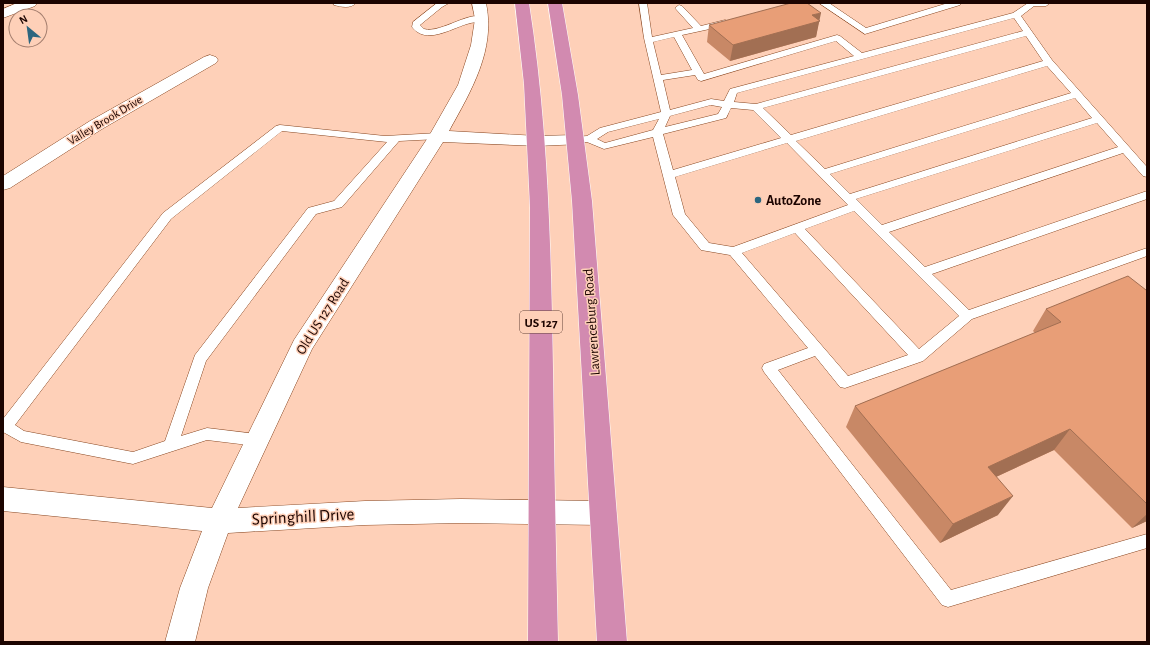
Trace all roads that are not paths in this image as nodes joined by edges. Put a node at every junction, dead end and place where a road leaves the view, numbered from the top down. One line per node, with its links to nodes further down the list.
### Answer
1 (30, 3): 15 (street)
2 (337, 3): 3 (lane)
3 (352, 3)
4 (445, 3): 14 (lane)
5 (522, 3): 41 (highway, US 127)
6 (554, 3): 39 (highway, Lawrenceburg Road)
7 (643, 3): 21 (lane)
8 (823, 3): 13 (lane)
9 (923, 3): 13 (lane)
10 (958, 3): 13 (lane)
11 (1046, 3): 16 (lane)
12 (679, 8): 18 (lane)
13 (935, 10)
14 (481, 11): 37 (street, Old US 127 Road)
15 (3, 14)
16 (1016, 15): 19 (lane); 22 (lane)
17 (735, 21): 18 (lane)
18 (699, 29): 20 (lane)
19 (1028, 32): 24 (lane); 31 (lane)
20 (677, 34): 21 (lane); 26 (lane)
21 (649, 40): 27 (lane)
22 (861, 57): 25 (lane); 28 (lane)
23 (210, 60): 46 (street, Valley Brook Drive)
24 (1049, 62): 30 (lane); 40 (lane)
25 (727, 70): 26 (lane); 29 (lane)
26 (697, 72): 27 (lane)
27 (658, 78): 34 (lane)
28 (776, 80): 29 (lane); 31 (lane)
29 (747, 88): 32 (lane)
30 (1077, 94): 35 (lane); 43 (lane)
31 (794, 96): 33 (lane)
32 (728, 105): 33 (lane); 34 (lane); 36 (lane)
33 (756, 107): 40 (lane)
34 (666, 114): 36 (lane); 39 (lane)
35 (1099, 119): 42 (lane); 48 (lane)
36 (657, 133): 39 (lane); 45 (lane)
37 (438, 136): 38 (lane); 41 (street); 57 (street, Old US 127 Road)
38 (395, 139): 58 (lane); 58 (lane)
39 (582, 139): 41 (street); 61 (highway, Lawrenceburg Road)
40 (788, 140): 43 (lane); 45 (lane)
41 (536, 141): 60 (highway, US 127)
42 (1124, 148): 44 (lane); 50 (lane)
43 (822, 173): 48 (lane)
44 (1147, 174)
45 (669, 175): 51 (lane)
46 (3, 184)
47 (1147, 195): 53 (lane)
48 (852, 202): 49 (lane); 50 (lane)
49 (797, 228): 51 (lane); 56 (lane)
50 (881, 230): 53 (lane)
51 (734, 251): 55 (lane)
52 (1147, 252): 54 (lane)
53 (924, 272): 54 (lane)
54 (967, 316): 56 (lane)
55 (816, 350): 56 (lane); 63 (lane)
56 (918, 356)
57 (257, 440): 58 (lane); 62 (street, Old US 127 Road)
58 (171, 446)
59 (3, 499): 62 (street, Springhill Drive)
60 (542, 512): 61 (street, Springhill Drive); 62 (street, Springhill Drive); 65 (highway, US 127)
61 (603, 513): 66 (highway, Lawrenceburg Road)
62 (219, 521): 64 (street, Old US 127 Road)
63 (1147, 541)
64 (180, 642)
65 (543, 642)
66 (612, 642)

